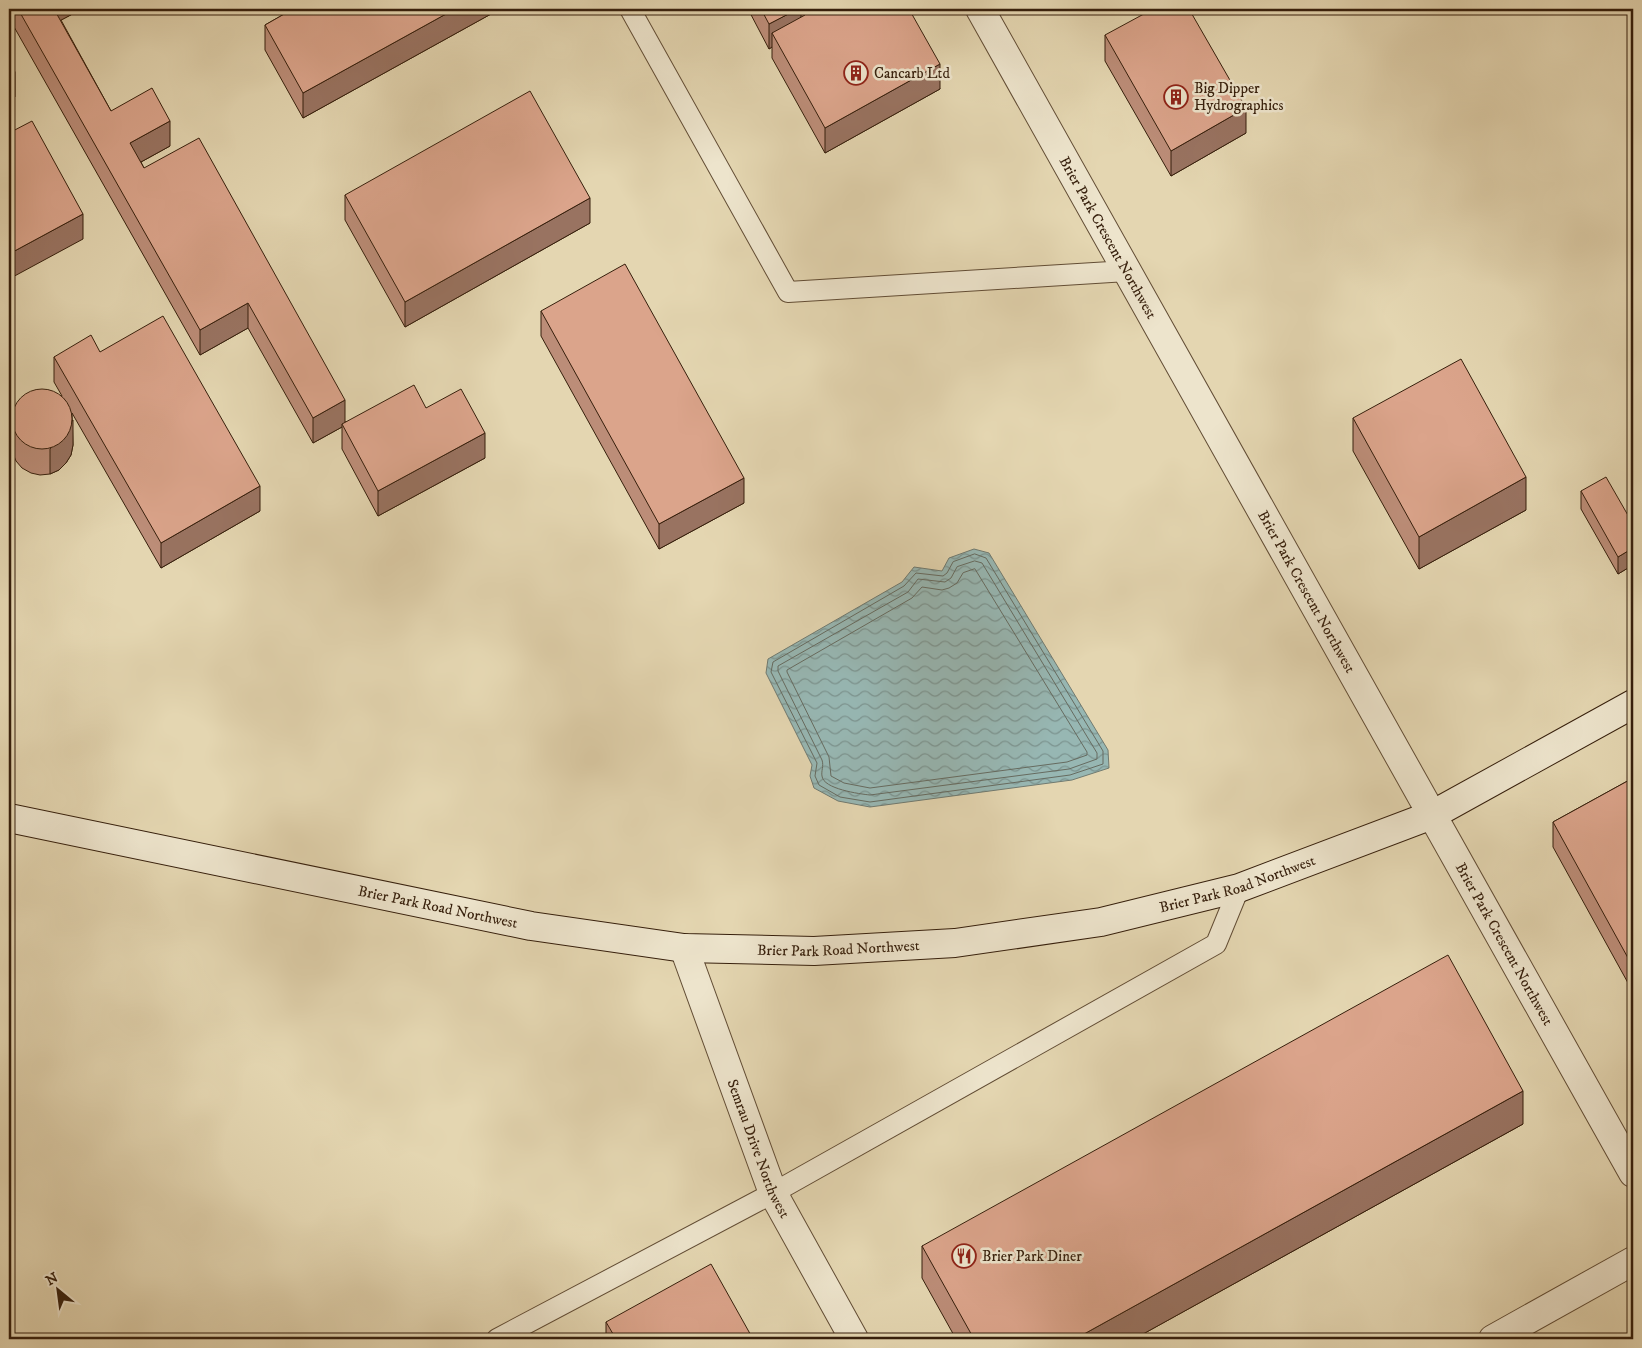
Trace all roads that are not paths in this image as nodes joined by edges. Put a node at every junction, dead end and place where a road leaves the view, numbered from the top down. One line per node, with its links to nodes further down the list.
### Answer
1 (630, 9): 3 (lane)
2 (980, 9): 3 (street, Brier Park Crescent Northwest)
3 (1127, 271): 5 (street, Brier Park Crescent Northwest)
4 (1633, 704): 5 (street, Brier Park Road Northwest)
5 (1432, 814): 7 (street, Brier Park Road Northwest); 9 (street, Brier Park Crescent Northwest)
6 (9, 818): 8 (street, Brier Park Road Northwest)
7 (1239, 888): 8 (street, Brier Park Road Northwest); 10 (lane)
8 (684, 948): 10 (street, Semrau Drive Northwest)
9 (1633, 1173)
10 (774, 1193): 12 (lane); 13 (street, Semrau Drive Northwest)
11 (1633, 1261): 14 (street)
12 (497, 1339)
13 (854, 1339)
14 (1493, 1339)

